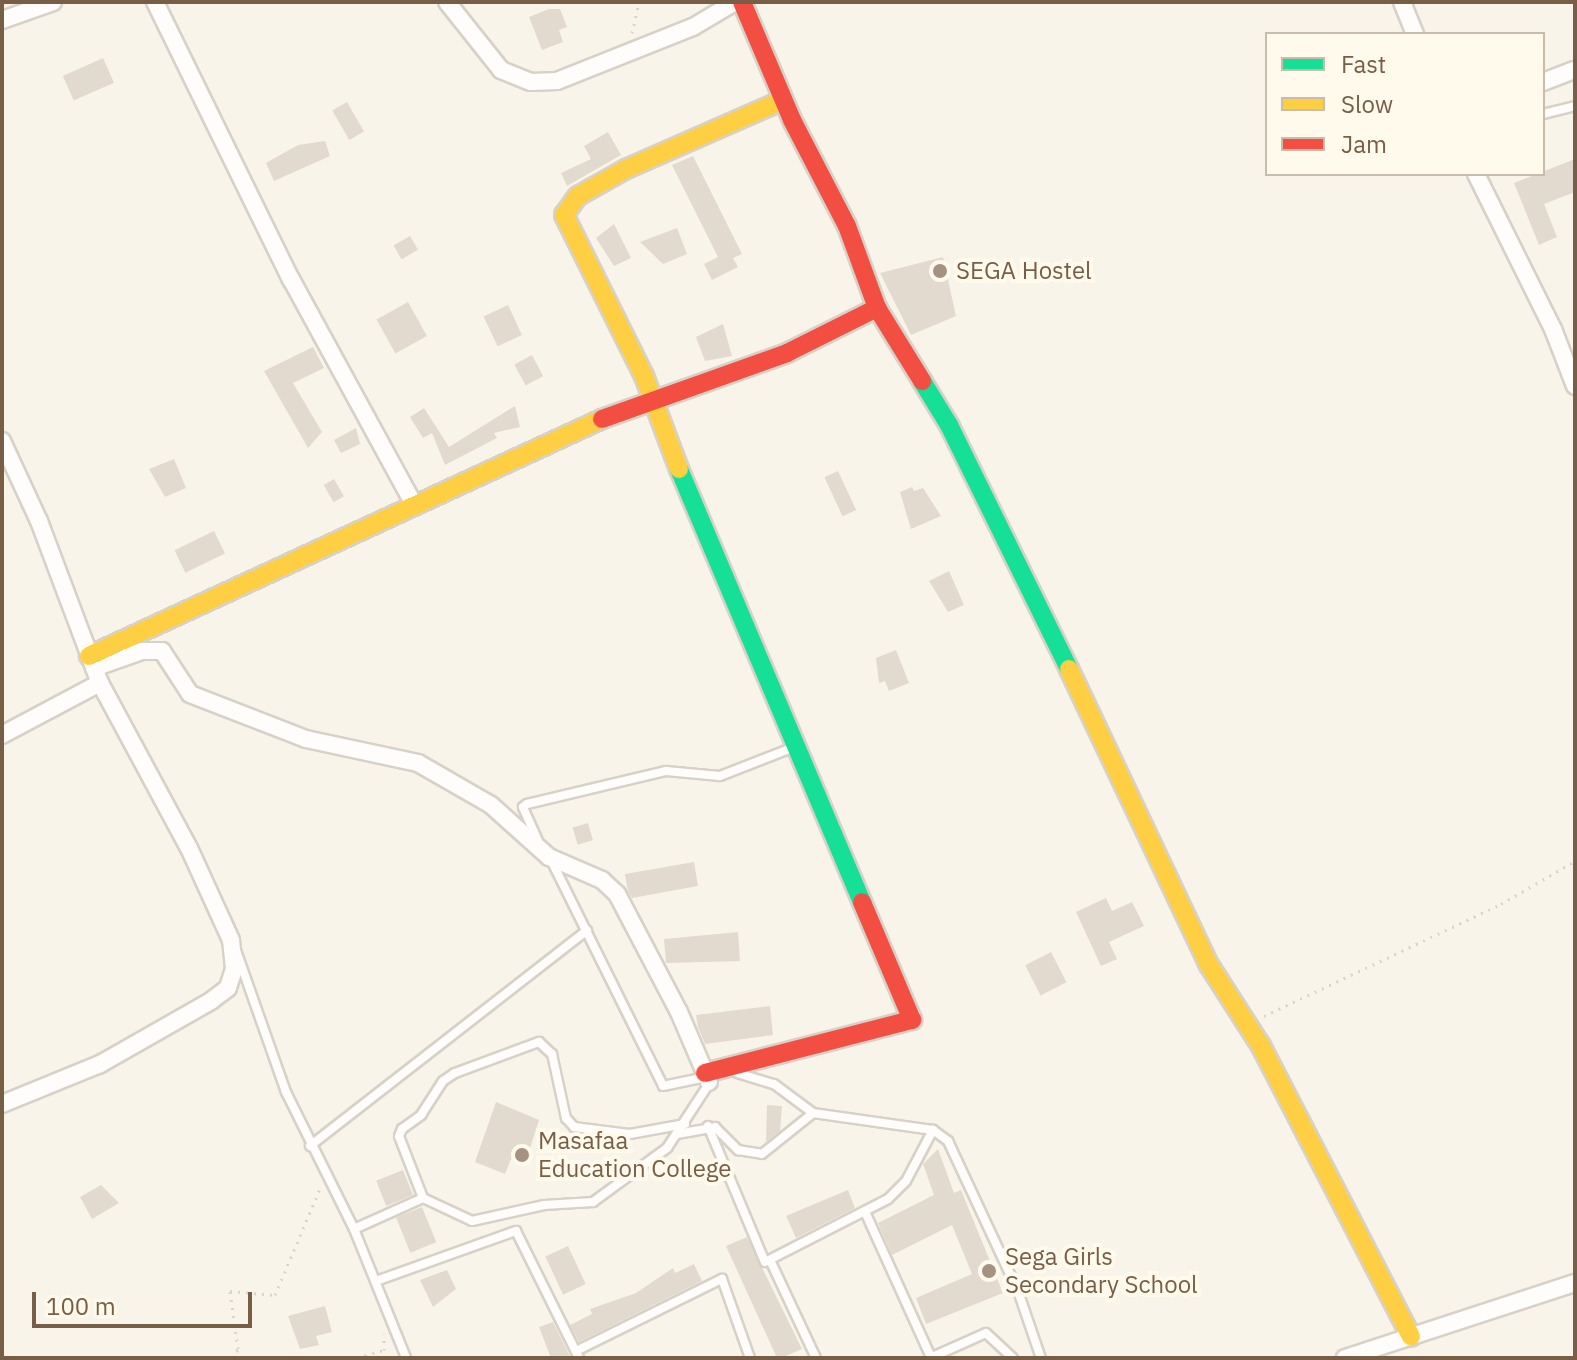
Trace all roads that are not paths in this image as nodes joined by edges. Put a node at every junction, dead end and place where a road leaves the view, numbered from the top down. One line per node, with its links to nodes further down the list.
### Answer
1 (53, 2): 7 (street)
2 (155, 2): 19 (street)
3 (447, 2): 4 (street)
4 (735, 2)
5 (742, 2): 11 (street)
6 (1402, 2): 8 (street)
7 (2, 20)
8 (1414, 32)
9 (1575, 70): 10 (street)
10 (1545, 81)
11 (783, 100): 15 (street); 17 (street)
12 (1575, 106): 13 (lane)
13 (1545, 114)
14 (1477, 176): 16 (street)
15 (877, 308): 17 (street); 40 (street)
16 (1575, 386)
17 (653, 399): 19 (street); 22 (street)
18 (2, 441): 20 (street)
19 (415, 506): 20 (street)
20 (95, 669): 21 (street); 23 (street); 25 (street)
21 (2, 735)
22 (796, 747): 23 (lane); 26 (street)
23 (547, 855): 24 (lane); 26 (street)
24 (587, 930): 26 (lane); 33 (lane)
25 (231, 940): 27 (street); 33 (lane)
26 (707, 1077): 28 (lane); 29 (lane)
27 (2, 1104)
28 (813, 1113): 30 (lane); 31 (lane)
29 (685, 1124): 32 (lane); 34 (lane)
30 (708, 1126): 32 (lane); 37 (lane)
31 (933, 1130): 35 (lane); 47 (lane)
32 (677, 1134): 34 (lane)
33 (310, 1146): 36 (lane)
34 (423, 1198): 36 (lane)
35 (866, 1214): 37 (lane); 45 (lane)
36 (354, 1229): 38 (lane)
37 (770, 1260): 44 (lane)
38 (376, 1281): 41 (lane); 42 (lane)
39 (1575, 1283): 40 (street)
40 (1411, 1337): 48 (street)
41 (578, 1355): 43 (lane)
42 (406, 1358)
43 (750, 1358)
44 (816, 1358)
45 (930, 1358): 46 (lane)
46 (1013, 1358)
47 (1041, 1358)
48 (1345, 1358)

